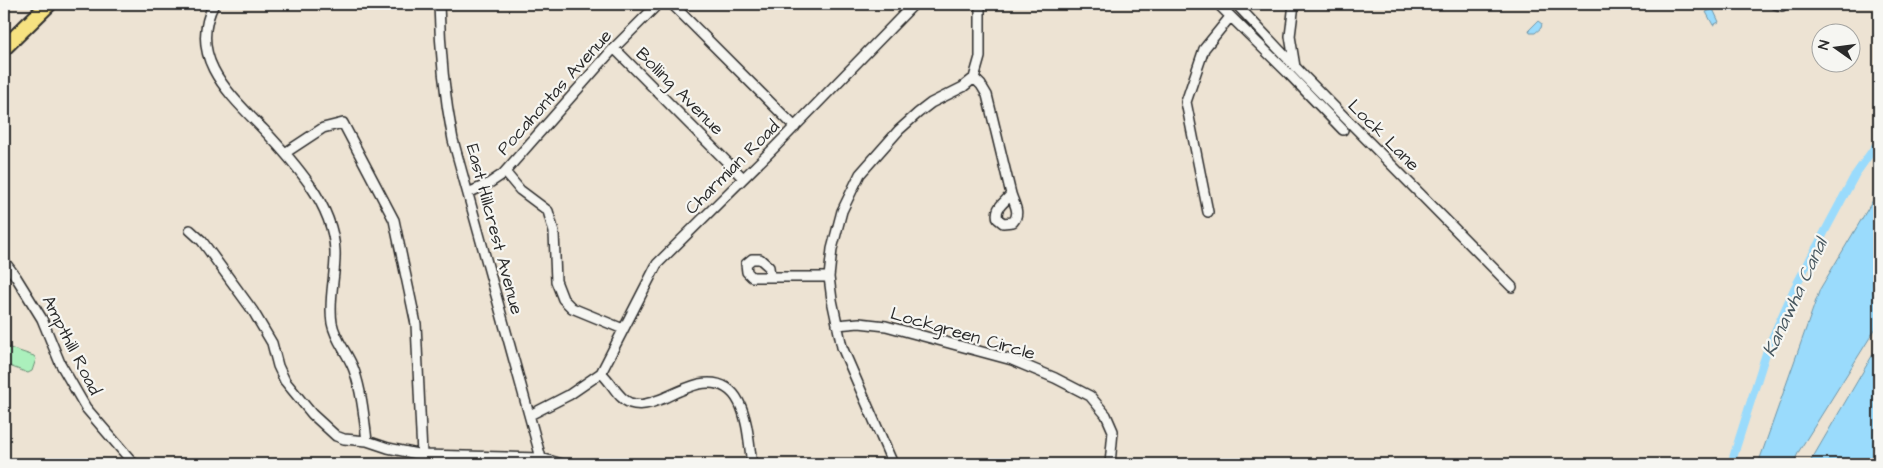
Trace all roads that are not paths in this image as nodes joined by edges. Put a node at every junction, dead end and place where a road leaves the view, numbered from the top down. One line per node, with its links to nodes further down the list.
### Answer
1 (49, 4): 14 (main road)
2 (214, 4): 20 (street)
3 (439, 4): 23 (street, East Hillcrest Avenue)
4 (658, 4): 15 (street, Pocahontas Avenue)
5 (672, 4): 18 (street)
6 (914, 4): 18 (street, Charmian Road)
7 (980, 4): 17 (street)
8 (1218, 4): 13 (street)
9 (1236, 4): 16 (street, Lock Lane)
10 (1294, 4): 16 (street)
11 (1775, 4): 12 (street)
12 (1785, 4)
13 (1230, 17): 19 (street); 25 (street)
14 (4, 48)
15 (614, 48): 21 (street, Pocahontas Avenue); 22 (street, Bolling Avenue)
16 (1295, 67): 30 (street, Lock Lane)
17 (974, 78): 24 (street); 29 (street)
18 (795, 126): 22 (street, Charmian Road)
19 (1343, 130)
20 (285, 153): 35 (street); 36 (street)
21 (505, 172): 23 (street, Pocahontas Avenue); 32 (street)
22 (743, 178): 32 (street, Charmian Road)
23 (468, 193): 34 (street, East Hillcrest Avenue)
24 (1011, 194)
25 (1208, 212)
26 (190, 230): 35 (street)
27 (4, 261): 38 (street, Ampthill Road)
28 (770, 277): 29 (street)
29 (829, 277): 31 (street)
30 (1512, 287)
31 (837, 325): 42 (street); 43 (street, Lockgreen Circle)
32 (623, 329): 33 (street, Charmian Road)
33 (601, 373): 34 (street, Charmian Road); 41 (street)
34 (530, 415): 37 (street, East Hillcrest Avenue)
35 (367, 440): 36 (street)
36 (422, 455): 37 (street); 39 (street)
37 (541, 458): 40 (street)
38 (134, 464)
39 (431, 464)
40 (562, 464)
41 (752, 464)
42 (893, 464)
43 (1110, 464)

